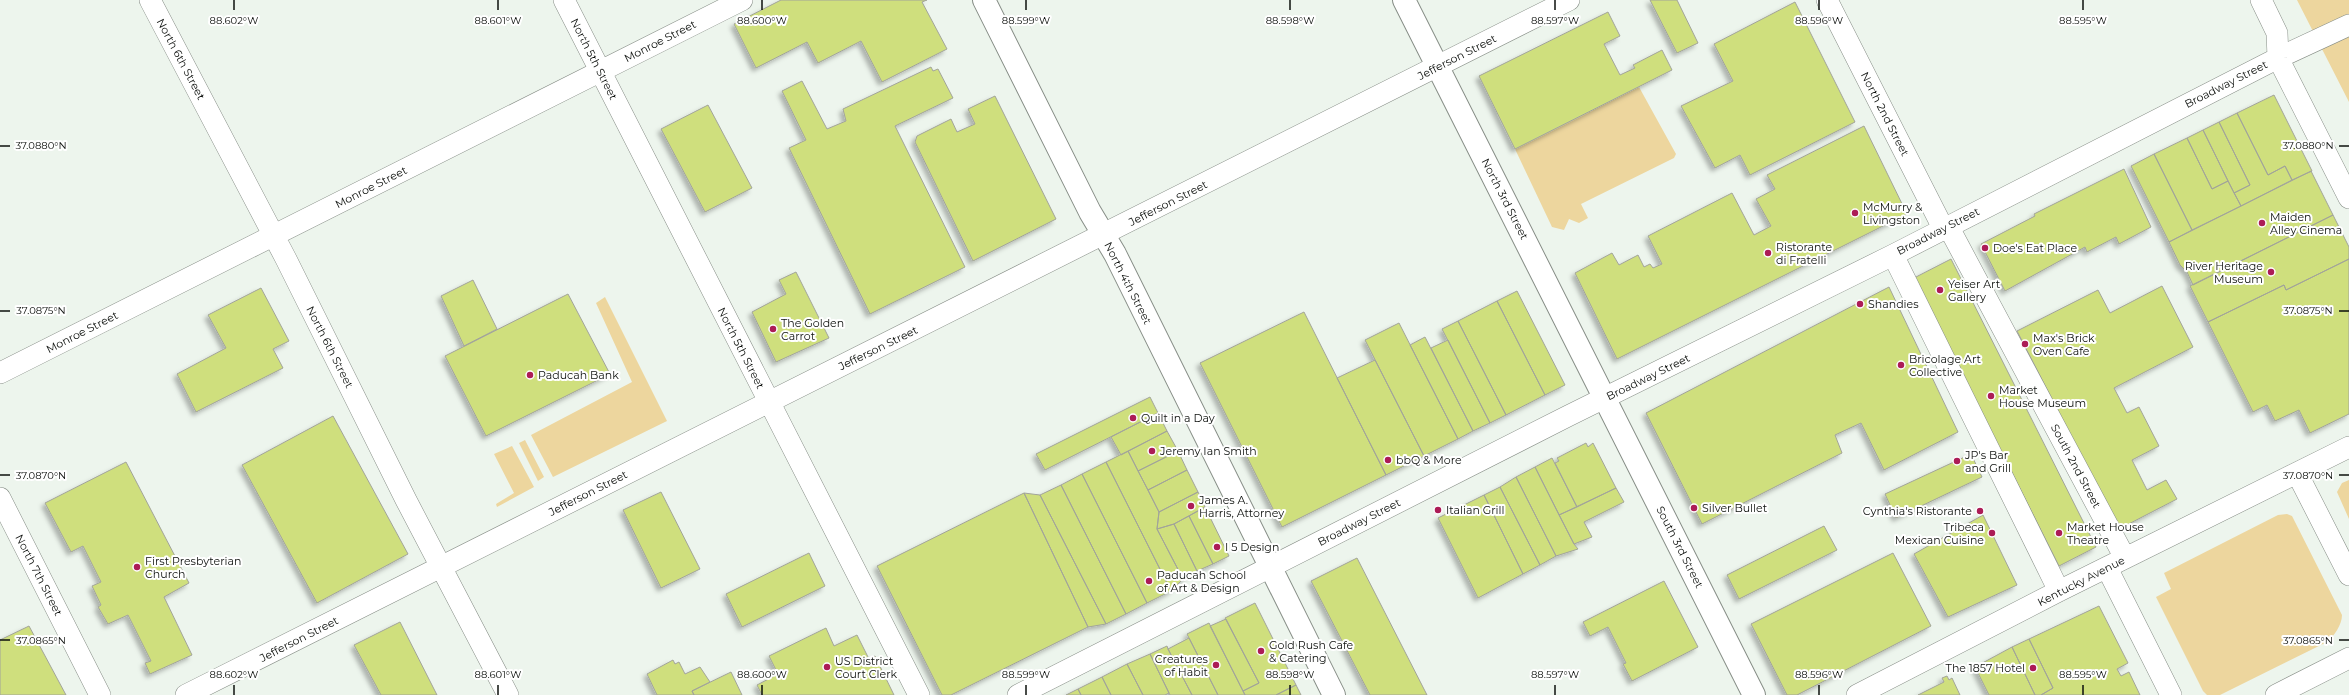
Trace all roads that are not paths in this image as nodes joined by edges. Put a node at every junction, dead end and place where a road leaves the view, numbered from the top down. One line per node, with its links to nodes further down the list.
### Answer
1 (150, 0): 16 (street, North 6th Street)
2 (564, 0): 12 (street, North 5th Street)
3 (742, 0): 12 (street, Monroe Street)
4 (984, 0): 15 (main road, North 4th Street)
5 (1404, 0): 11 (main road, North 3rd Street)
6 (1569, 0): 11 (street, Jefferson Street)
7 (1827, 0): 14 (street, North 2nd Street)
8 (2261, 0): 10 (street)
9 (2349, 25): 10 (street, Broadway Street)
10 (2278, 58): 13 (street); 14 (street, Broadway Street)
11 (1438, 66): 15 (street, Jefferson Street); 19 (main road, North 3rd Street)
12 (600, 72): 16 (street, Monroe Street); 20 (street, North 5th Street)
13 (2349, 198)
14 (1946, 227): 17 (street, Broadway Street); 24 (street, South 2nd Street)
15 (1103, 235): 20 (street, Jefferson Street); 26 (main road, North 4th Street)
16 (273, 236): 18 (street, Monroe Street); 25 (street, North 6th Street)
17 (1893, 254): 19 (street, Broadway Street); 29 (street)
18 (0, 373)
19 (1605, 399): 26 (street, Broadway Street); 37 (main road, South 3rd Street)
20 (769, 401): 25 (street, Jefferson Street); 34 (street, North 5th Street)
21 (2349, 447): 22 (street, Kentucky Avenue)
22 (2297, 473): 24 (street, Kentucky Avenue); 28 (street)
23 (0, 498): 31 (street, North 7th Street)
24 (2125, 558): 27 (street, Kentucky Avenue)
25 (442, 566): 32 (street, Jefferson Street); 33 (street, North 6th Street)
26 (1271, 568): 35 (street, Broadway Street); 36 (main road, North 4th Street)
27 (2107, 568): 29 (street, Kentucky Avenue); 39 (street)
28 (2349, 576)
29 (2059, 591): 38 (street, Kentucky Avenue)
30 (2349, 658): 40 (street)
31 (100, 695)
32 (186, 695)
33 (508, 695)
34 (919, 695)
35 (1018, 695)
36 (1334, 695)
37 (1754, 695)
38 (1857, 695)
39 (2172, 695)
40 (2276, 695)

